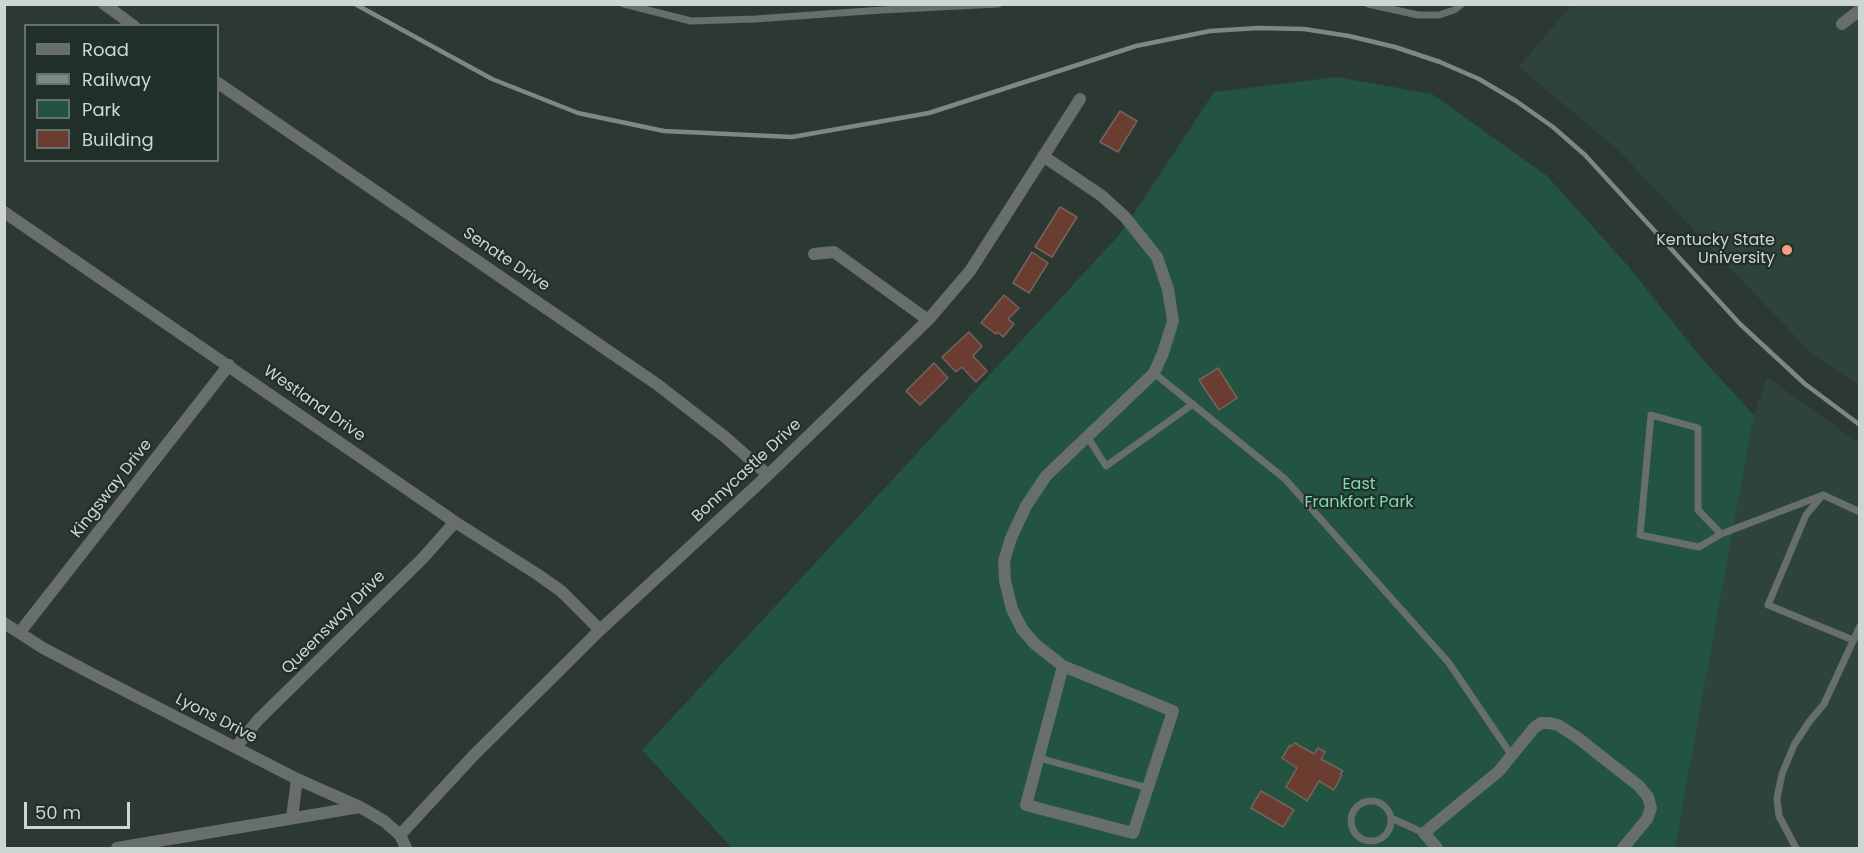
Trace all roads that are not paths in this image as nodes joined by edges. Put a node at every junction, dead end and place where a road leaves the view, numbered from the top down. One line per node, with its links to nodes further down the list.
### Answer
1 (104, 4): 7 (street)
2 (624, 4): 3 (lane)
3 (998, 4)
4 (1368, 4): 5 (lane)
5 (1462, 4)
6 (1860, 10): 8 (street)
7 (131, 24)
8 (1842, 24)
9 (219, 84): 19 (street, Senate Drive)
10 (1080, 99): 11 (street, Bonnycastle Drive)
11 (1043, 156): 14 (street, Bonnycastle Drive); 16 (street)
12 (4, 212): 15 (street, Westland Drive)
13 (814, 254): 14 (street)
14 (928, 320): 19 (street, Bonnycastle Drive)
15 (229, 365): 22 (street, Westland Drive); 27 (street, Kingsway Drive)
16 (1154, 373): 17 (lane); 18 (street)
17 (1193, 404): 18 (lane); 31 (lane)
18 (1087, 436): 29 (street)
19 (768, 475): 26 (street, Bonnycastle Drive)
20 (1822, 495): 21 (lane); 23 (lane); 28 (lane)
21 (1860, 512)
22 (455, 522): 26 (street, Westland Drive); 30 (street, Queensway Drive)
23 (1721, 534): 23 (lane)
24 (4, 623): 27 (street, Lyons Drive)
25 (1860, 626): 28 (lane)
26 (600, 630): 39 (street, Bonnycastle Drive)
27 (20, 632): 30 (street, Lyons Drive)
28 (1853, 640): 44 (lane)
29 (1062, 666): 32 (street); 34 (street)
30 (236, 747): 33 (street, Lyons Drive)
31 (1512, 756): 38 (street); 43 (street)
32 (1039, 758): 34 (lane); 34 (street)
33 (297, 779): 35 (street, Lyons Drive); 36 (street)
34 (1148, 788)
35 (360, 807): 36 (street); 39 (street, Lyons Drive)
36 (292, 818): 40 (street)
37 (1391, 818): 37 (lane); 38 (lane)
38 (1424, 833): 42 (street)
39 (400, 835): 41 (street, Lyons Drive)
40 (117, 849)
41 (406, 849)
42 (1437, 849)
43 (1623, 849)
44 (1796, 849)

